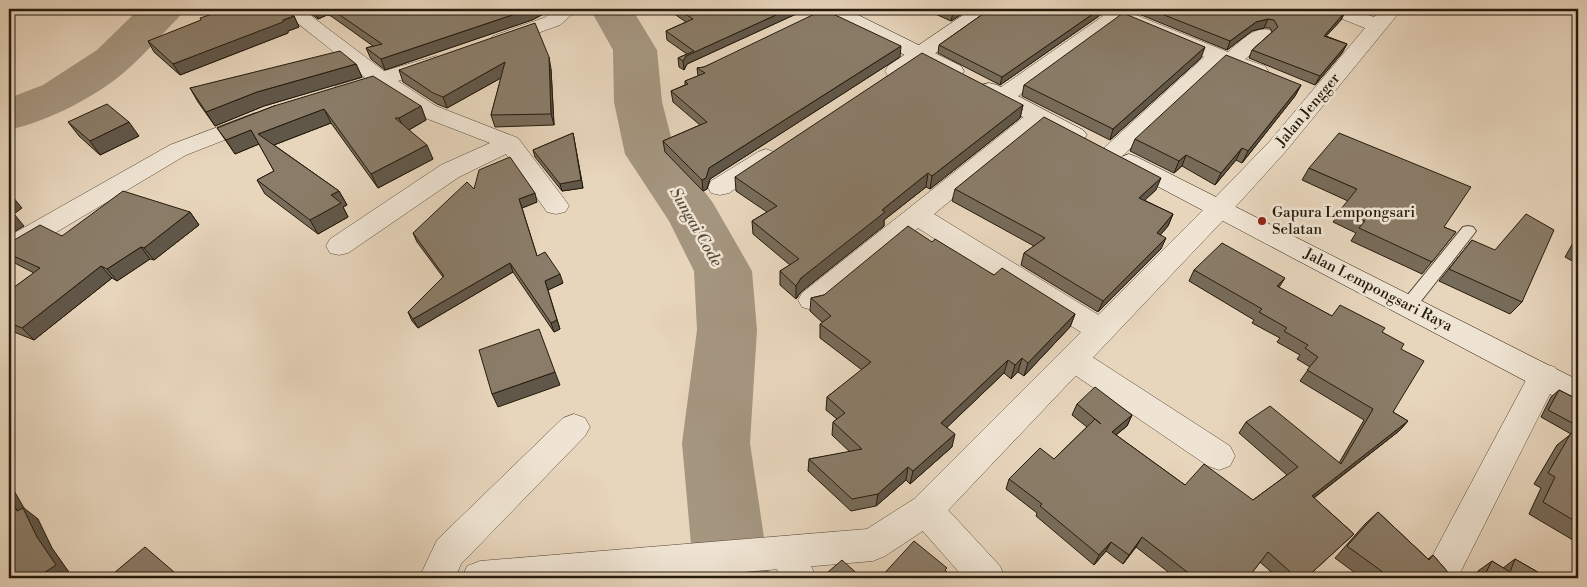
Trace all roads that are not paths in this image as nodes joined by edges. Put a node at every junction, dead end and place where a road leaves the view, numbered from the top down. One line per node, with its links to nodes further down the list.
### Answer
1 (290, 9): 13 (street)
2 (568, 9): 13 (street)
3 (984, 9): 10 (street)
4 (1334, 9): 8 (street)
5 (1392, 9): 8 (street, Jalan Jengger)
6 (825, 10): 10 (street, Jalan Lempongsari Raya)
7 (1115, 11): 11 (street); 15 (street)
8 (1378, 26): 24 (street, Jalan Jengger)
9 (1263, 34): 11 (street)
10 (921, 54): 14 (street); 15 (street, Jalan Lempongsari Raya)
11 (1225, 58): 12 (street); 21 (street)
12 (1274, 78)
13 (382, 80): 16 (street); 19 (street)
14 (882, 80)
15 (1002, 97): 18 (street, Jalan Lempongsari Raya)
16 (324, 98)
17 (273, 113): 28 (street)
18 (1038, 117): 21 (street, Jalan Lempongsari Raya); 25 (street)
19 (510, 143): 23 (street); 27 (street)
20 (786, 144): 22 (street)
21 (1112, 153): 24 (street, Jalan Lempongsari Raya)
22 (720, 187)
23 (556, 206)
24 (1220, 208): 30 (street, Jalan Lempongsari Raya); 31 (street, Jalan Jengger)
25 (916, 215): 29 (street); 31 (street)
26 (1468, 231): 30 (lane)
27 (340, 246)
28 (9, 248)
29 (812, 300)
30 (1408, 306): 33 (street, Jalan Lempongsari Raya)
31 (1100, 330): 32 (street, Jalan Jengger)
32 (1072, 359): 36 (street); 37 (street, Jalan Jengger)
33 (1544, 376): 34 (street, Jalan Lempongsari Raya); 38 (street)
34 (1578, 394)
35 (574, 427): 40 (street)
36 (1219, 456)
37 (926, 510): 39 (street, Jalan Jengger); 42 (street)
38 (1448, 561)
39 (792, 566): 41 (street, Jalan Jengger)
40 (437, 578)
41 (480, 578)
42 (987, 578)

